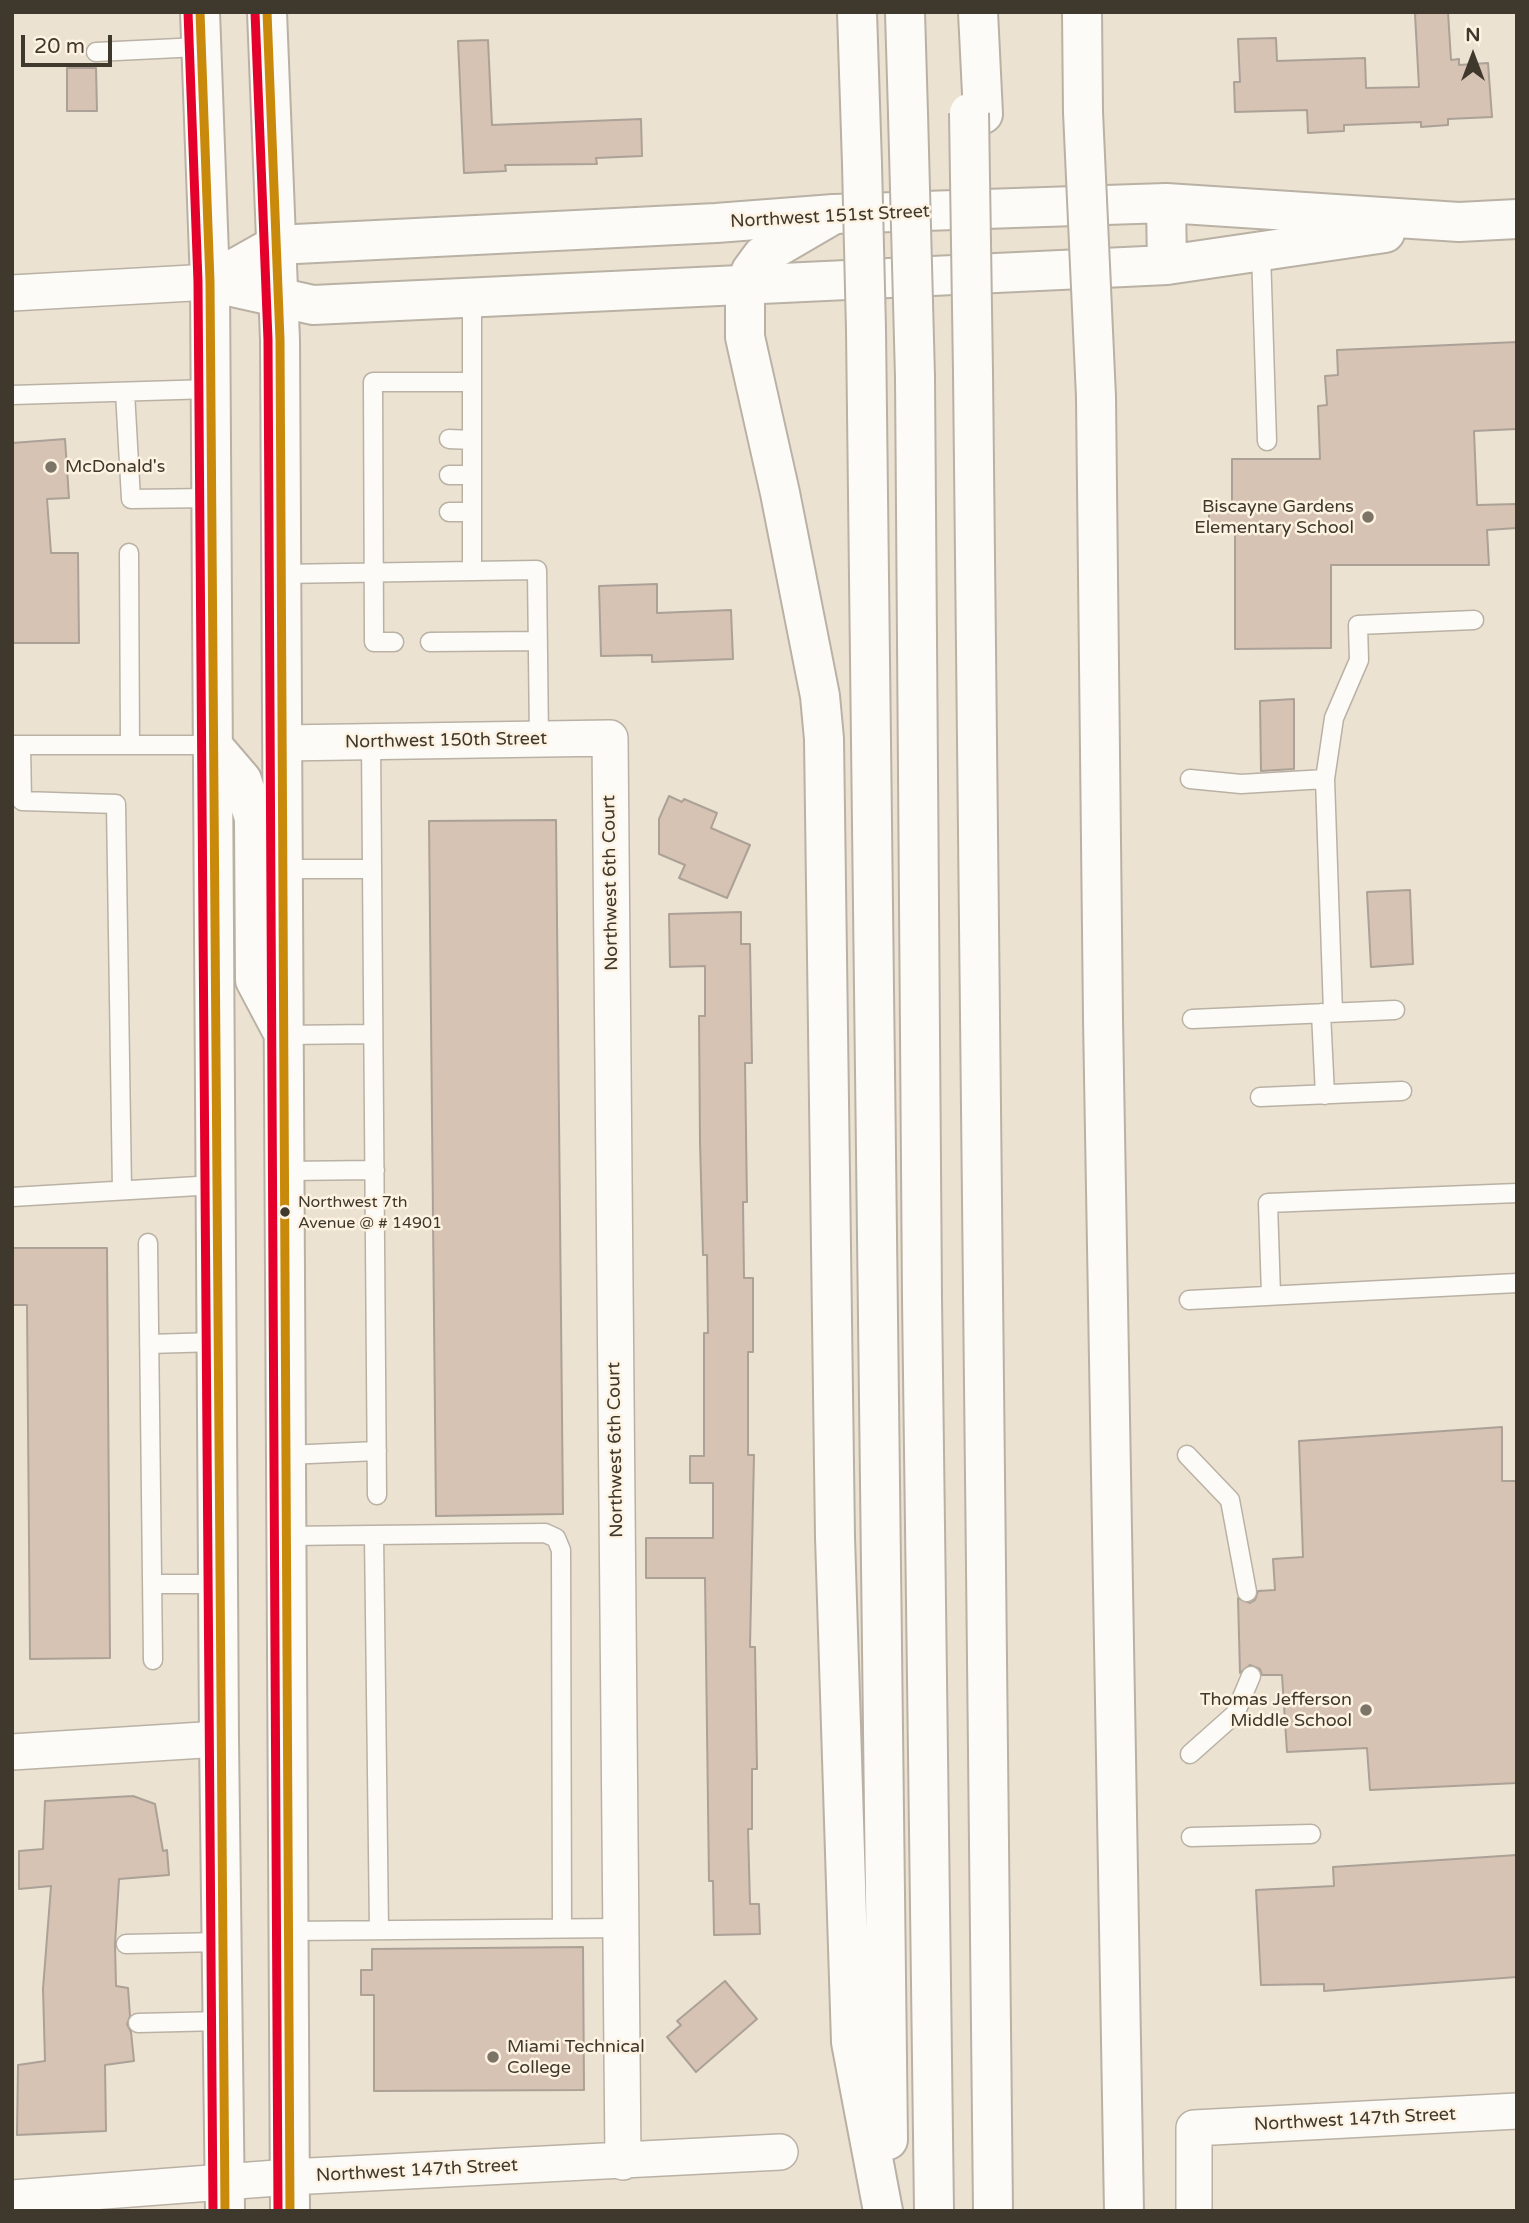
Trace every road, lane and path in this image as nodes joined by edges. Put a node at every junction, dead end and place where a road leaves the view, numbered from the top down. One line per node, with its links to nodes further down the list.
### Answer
1 (267, 12): 14 (main road)
2 (857, 12): 103 (main road, bridge)
3 (905, 12): 104 (main road, bridge)
4 (965, 12): 9 (main road)
5 (978, 12): 9 (main road)
6 (1082, 12): 106 (main road, bridge)
7 (200, 30): 8 (lane); 17 (main road)
8 (96, 52)
9 (976, 114): 105 (main road, bridge)
10 (1166, 203): 11 (main road, Northwest 151st Street); 13 (main road, Northwest 151st Street); 16 (main road)
11 (834, 214): 14 (main road, Northwest 151st Street); 18 (main road)
12 (1517, 219): 13 (main road, Northwest 151st Street)
13 (1459, 222): 15 (main road, Northwest 151st Street)
14 (276, 245): 17 (main road, Northwest 151st Street); 20 (main road)
15 (1261, 252): 16 (main road, Northwest 151st Street); 28 (lane)
16 (1167, 265): 18 (main road, Northwest 151st Street)
17 (210, 282): 19 (street, Northwest 151st Street); 20 (main road, Northwest 151st Street); 23 (main road)
18 (745, 286): 21 (main road, Northwest 151st Street); 103 (main road)
19 (12, 293)
20 (279, 297): 21 (main road, Northwest 151st Street); 36 (main road)
21 (472, 299): 22 (lane)
22 (472, 382): 27 (lane); 37 (lane)
23 (211, 389): 24 (lane); 31 (main road)
24 (125, 391): 25 (lane); 31 (lane)
25 (12, 395)
26 (449, 439): 27 (lane)
27 (472, 440): 30 (lane)
28 (1267, 441)
29 (449, 475): 30 (lane)
30 (472, 475): 33 (lane)
31 (211, 498): 48 (main road)
32 (449, 512): 33 (lane)
33 (472, 512): 35 (lane)
34 (129, 553): 47 (lane)
35 (472, 571): 37 (lane); 39 (lane)
36 (280, 573): 37 (lane); 45 (main road)
37 (373, 573): 40 (lane)
38 (1474, 620): 50 (lane)
39 (538, 641): 41 (lane); 43 (lane)
40 (394, 642)
41 (430, 642)
42 (610, 738): 43 (street, Northwest 150th Street); 90 (street, Northwest 6th Court)
43 (539, 739): 44 (street, Northwest 150th Street)
44 (371, 742): 45 (street, Northwest 150th Street); 52 (lane)
45 (282, 743): 51 (main road)
46 (17, 745): 47 (lane); 64 (lane)
47 (130, 745): 48 (lane)
48 (212, 745): 57 (main road); 63 (main road)
49 (1189, 779): 50 (lane)
50 (1325, 779): 54 (lane)
51 (282, 869): 52 (lane); 57 (main road)
52 (372, 869): 56 (lane)
53 (1395, 1010): 54 (lane)
54 (1327, 1012): 55 (lane); 59 (lane)
55 (1192, 1019)
56 (373, 1034): 57 (lane); 61 (lane)
57 (284, 1035): 62 (main road)
58 (1402, 1091): 59 (lane)
59 (1325, 1095): 60 (lane)
60 (1260, 1097)
61 (375, 1170): 62 (lane); 73 (lane)
62 (285, 1171): 74 (main road)
63 (215, 1185): 64 (lane); 71 (main road)
64 (122, 1190): 66 (lane)
65 (1517, 1193): 69 (lane)
66 (12, 1197)
67 (148, 1242): 72 (lane)
68 (1517, 1283): 69 (lane)
69 (1271, 1295): 70 (lane)
70 (1189, 1300)
71 (216, 1342): 72 (lane); 80 (main road)
72 (149, 1344): 79 (lane)
73 (377, 1451): 74 (lane); 76 (lane)
74 (287, 1454): 78 (main road)
75 (1187, 1454): 81 (lane)
76 (377, 1495)
77 (374, 1535): 78 (lane); 89 (lane); 91 (lane)
78 (287, 1536): 92 (main road)
79 (152, 1584): 80 (lane); 82 (lane)
80 (218, 1584): 84 (main road)
81 (1247, 1592)
82 (153, 1660)
83 (1251, 1676): 86 (lane)
84 (219, 1739): 85 (street); 93 (main road)
85 (12, 1752)
86 (1190, 1754)
87 (1311, 1834): 88 (lane)
88 (1191, 1837)
89 (562, 1928): 90 (lane); 91 (lane)
90 (621, 1928): 99 (street, Northwest 6th Court)
91 (379, 1929): 92 (lane)
92 (289, 1931): 100 (main road)
93 (221, 1942): 94 (lane); 95 (main road)
94 (126, 1944)
95 (222, 2021): 96 (lane); 101 (main road)
96 (138, 2023)
97 (1517, 2111): 107 (street, Northwest 147th Street)
98 (780, 2152): 99 (street, Northwest 147th Street)
99 (623, 2162): 100 (street, Northwest 147th Street)
100 (290, 2194): 101 (street, Northwest 147th Street)
101 (225, 2197): 102 (street, Northwest 147th Street)
102 (12, 2198)
103 (886, 2211)
104 (933, 2211)
105 (993, 2211)
106 (1124, 2211)
107 (1194, 2211)

